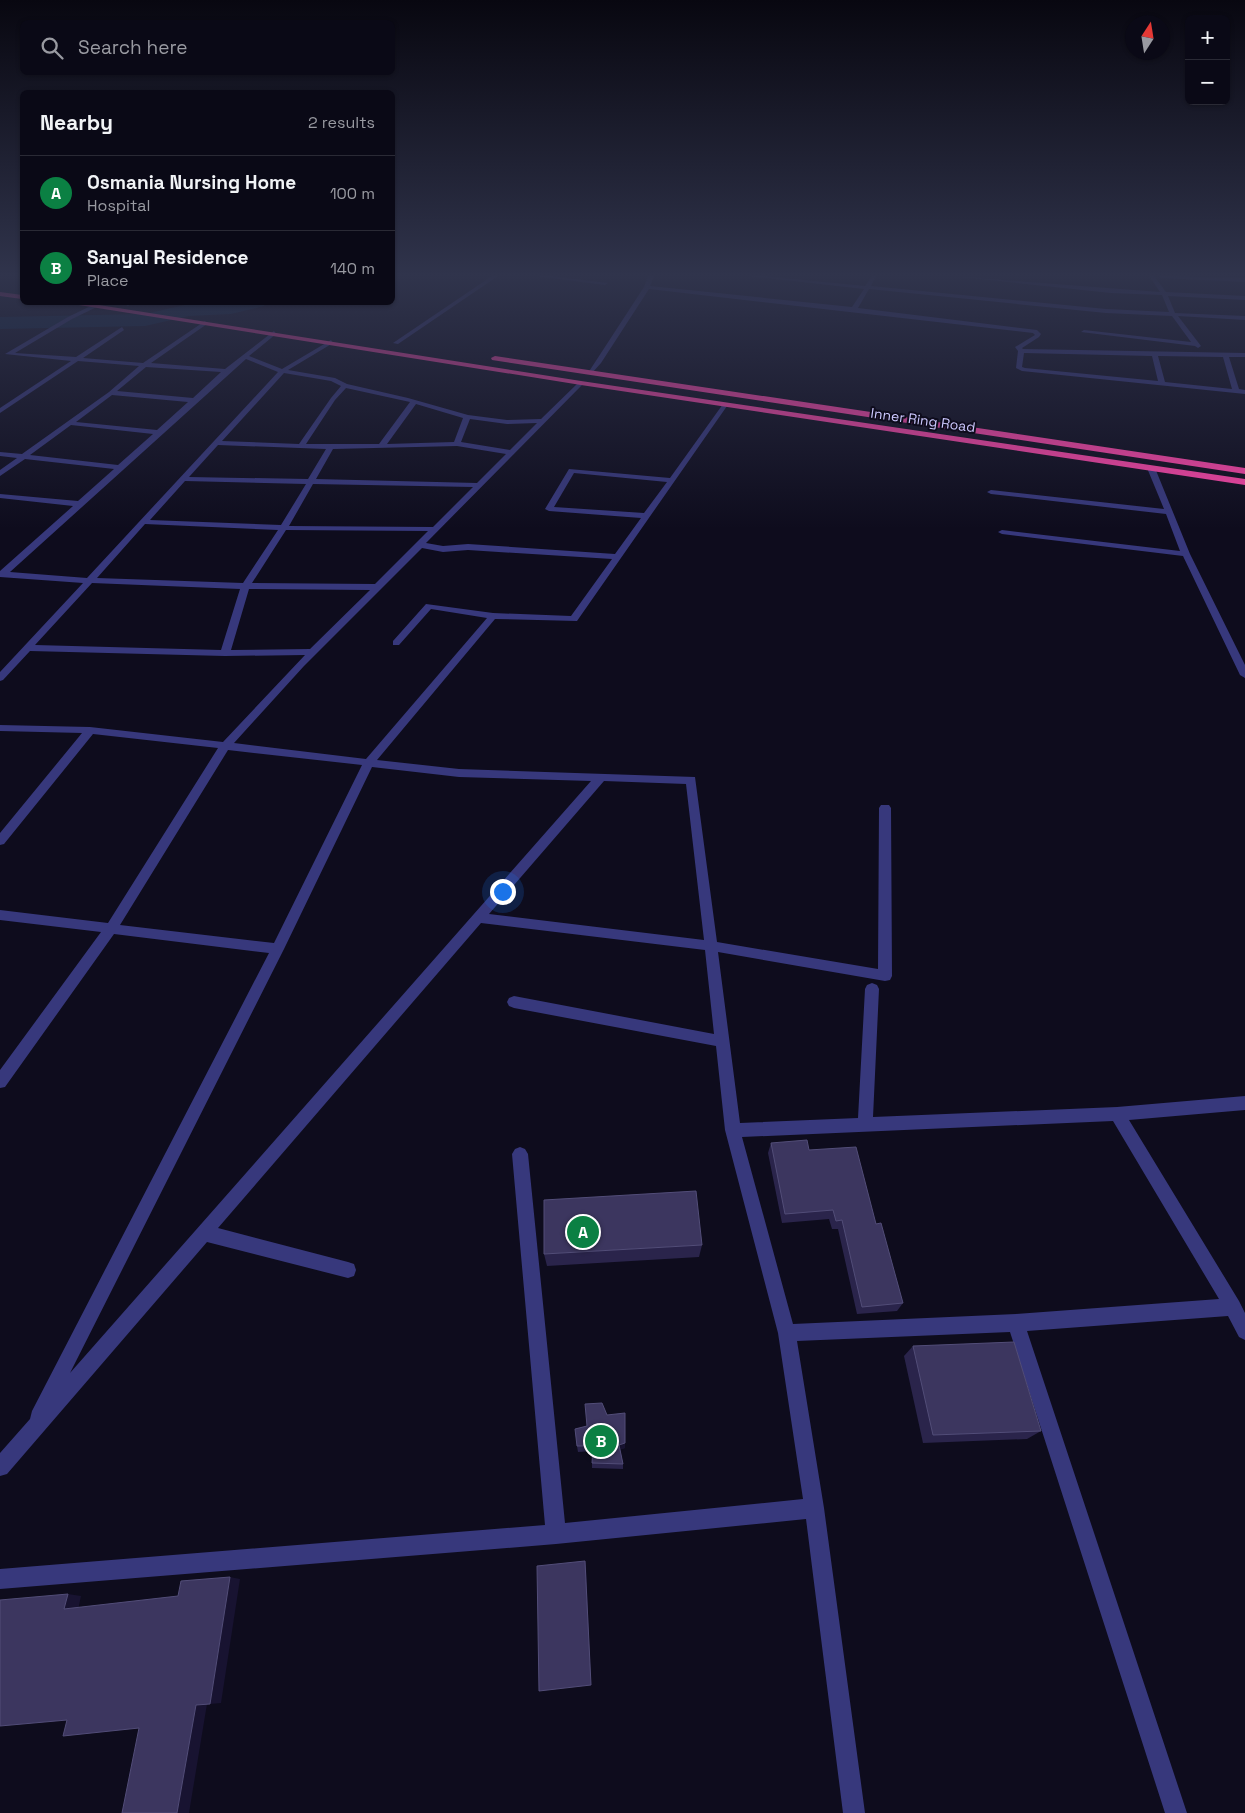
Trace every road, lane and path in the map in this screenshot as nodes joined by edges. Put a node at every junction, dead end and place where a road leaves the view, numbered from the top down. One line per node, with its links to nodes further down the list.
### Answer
1 (74, 361): 26 (street)
2 (103, 361): 13 (street)
3 (150, 361): 13 (street)
4 (239, 361): 14 (street)
5 (256, 361): 15 (street)
6 (300, 361): 15 (street)
7 (445, 361): 17 (highway, Inner Ring Road)
8 (512, 361): 16 (highway, Inner Ring Road)
9 (601, 361): 16 (street)
10 (1020, 361): 18 (street)
11 (1156, 361): 18 (street)
12 (1227, 361): 20 (street)
13 (144, 365): 14 (street); 22 (street)
14 (226, 371): 23 (street)
15 (282, 371): 19 (street); 31 (street)
16 (590, 372): 41 (highway, Inner Ring Road)
17 (581, 383): 25 (highway, Inner Ring Road); 28 (street)
18 (1162, 384): 20 (street)
19 (345, 386): 24 (street); 33 (street)
20 (1236, 392): 21 (street)
21 (1245, 392)
22 (111, 393): 23 (street); 29 (street)
23 (194, 400): 30 (street)
24 (414, 402): 27 (street); 35 (street)
25 (725, 405): 40 (highway, Inner Ring Road); 44 (street)
26 (0, 411)
27 (467, 417): 28 (street); 32 (street)
28 (545, 421): 36 (street)
29 (69, 423): 30 (street); 38 (street)
30 (159, 432): 39 (street)
31 (217, 443): 33 (street); 43 (street)
32 (456, 444): 35 (street); 36 (street)
33 (301, 446): 34 (street)
34 (331, 446): 35 (street); 46 (street)
35 (381, 446)
36 (513, 453): 47 (street)
37 (0, 454): 38 (street)
38 (24, 457): 39 (street); 42 (street)
39 (122, 468): 50 (street)
40 (1151, 468): 45 (highway, Inner Ring Road); 51 (street)
41 (1245, 471)
42 (0, 474)
43 (184, 479): 46 (street); 53 (street)
44 (672, 480): 52 (street); 52 (street)
45 (1245, 482)
46 (311, 483): 47 (street); 54 (street)
47 (481, 485): 55 (street)
48 (991, 492): 51 (street)
49 (0, 496): 50 (street)
50 (80, 504): 60 (street)
51 (1169, 512): 58 (street)
52 (647, 516): 59 (street)
53 (144, 522): 54 (street); 61 (street)
54 (284, 528): 55 (street); 62 (street)
55 (436, 529): 57 (street)
56 (1002, 532): 58 (street)
57 (421, 545): 59 (street); 63 (street)
58 (1186, 554): 69 (street)
59 (618, 557): 64 (street)
60 (2, 574): 61 (street)
61 (88, 582): 62 (street); 66 (street)
62 (245, 587): 63 (street); 68 (street)
63 (378, 587): 67 (street)
64 (493, 616): 65 (street); 74 (street)
65 (396, 643)
66 (26, 648): 68 (street); 70 (street)
67 (312, 652): 68 (street); 73 (street)
68 (225, 654)
69 (1245, 675)
70 (0, 678)
71 (0, 728): 72 (street)
72 (90, 730): 73 (street); 77 (street)
73 (225, 746): 74 (street); 80 (street)
74 (369, 762): 75 (street); 82 (street)
75 (600, 778): 79 (street); 81 (street)
76 (885, 808): 81 (street)
77 (0, 841)
78 (0, 914): 80 (street)
79 (479, 918): 81 (street); 92 (street)
80 (110, 930): 82 (street); 86 (street)
81 (711, 946): 85 (street)
82 (278, 949): 98 (street)
83 (872, 989): 89 (street)
84 (514, 1002): 85 (street)
85 (722, 1041): 90 (street)
86 (0, 1082)
87 (1245, 1103): 88 (street)
88 (1117, 1114): 89 (street); 94 (street)
89 (865, 1124): 90 (street)
90 (733, 1130): 97 (street)
91 (520, 1154): 101 (street)
92 (205, 1233): 93 (street); 98 (street)
93 (348, 1270)
94 (1233, 1307): 95 (street); 96 (street)
95 (1016, 1323): 97 (street); 104 (street)
96 (1245, 1331)
97 (787, 1333): 100 (street)
98 (30, 1433): 99 (street)
99 (0, 1467)
100 (814, 1508): 101 (street); 103 (street)
101 (556, 1534): 102 (street)
102 (0, 1580)
103 (854, 1813)
104 (1176, 1813)

